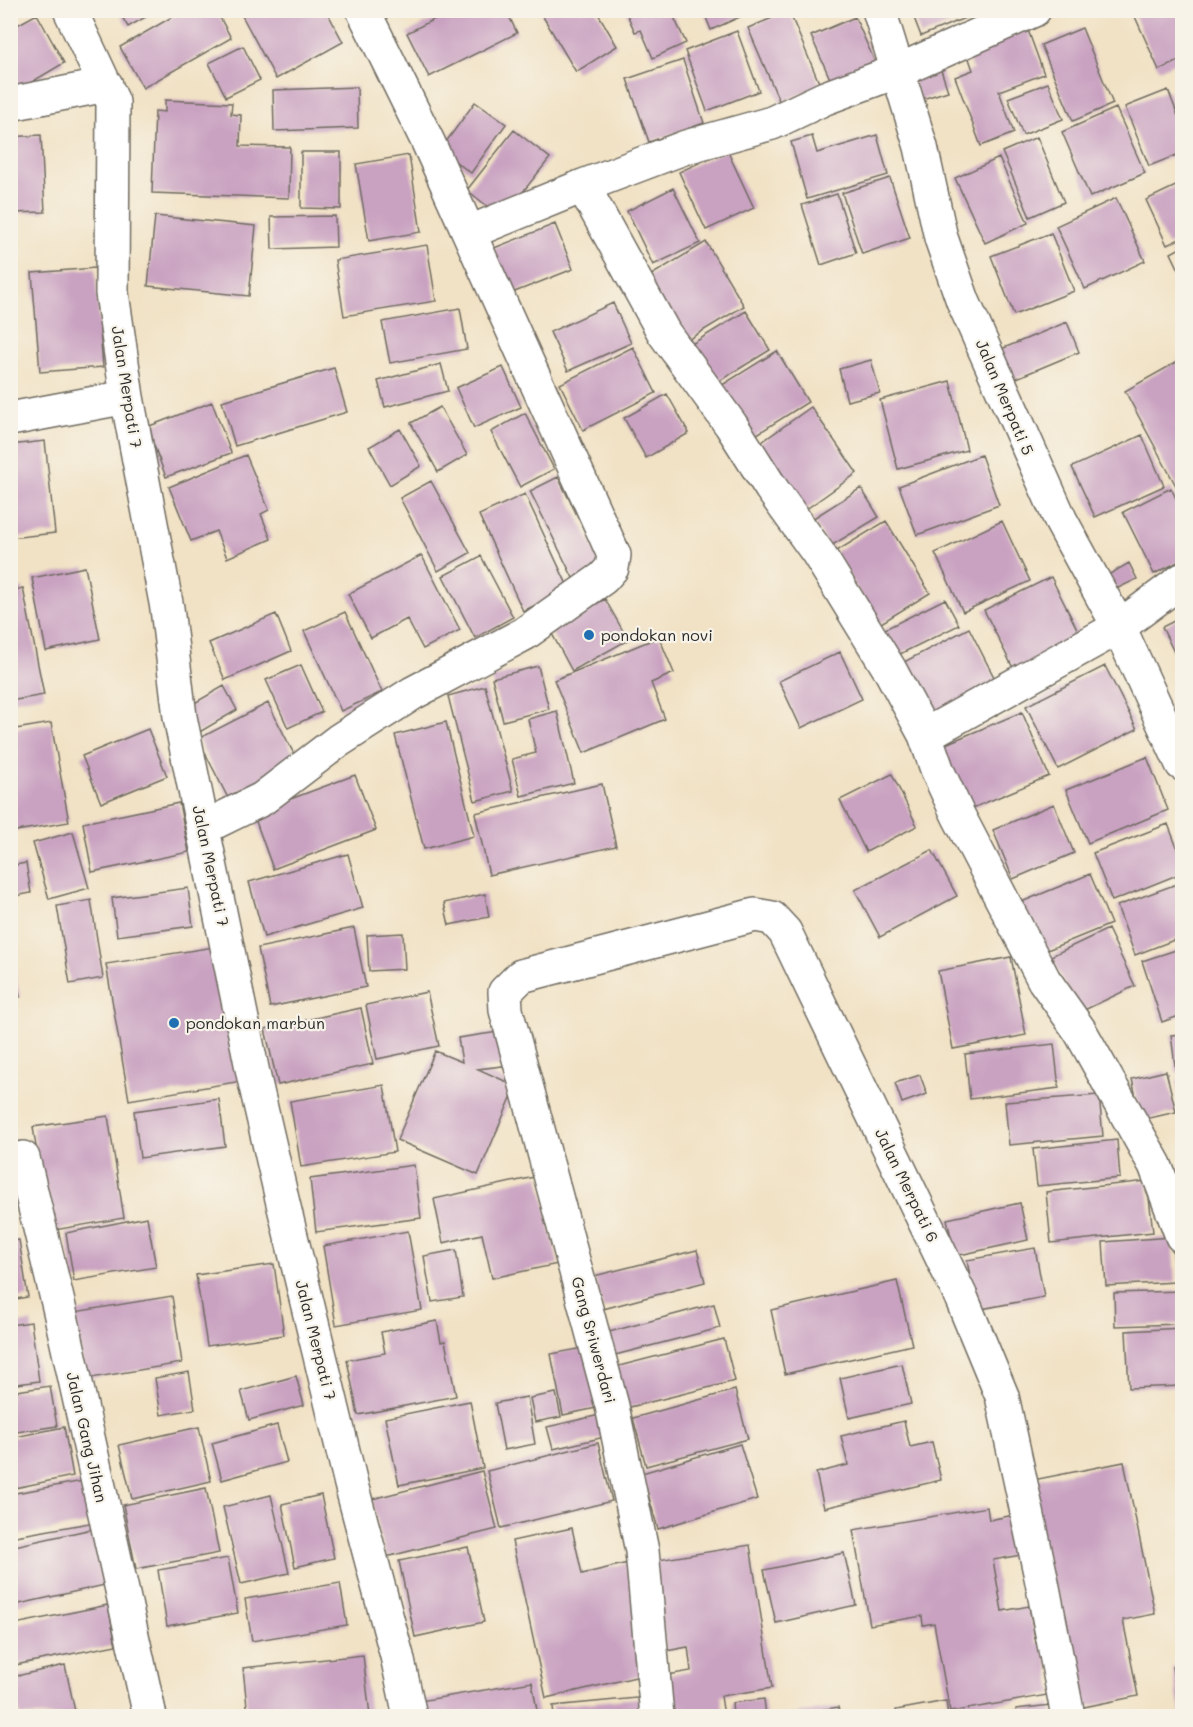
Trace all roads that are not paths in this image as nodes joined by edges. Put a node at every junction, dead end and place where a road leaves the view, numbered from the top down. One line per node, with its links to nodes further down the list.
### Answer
1 (70, 10): 6 (street, Jalan Merpati 7)
2 (363, 10): 9 (street)
3 (879, 10): 5 (street, Jalan Merpati 5)
4 (1034, 10): 5 (street)
5 (898, 71): 8 (street); 13 (street, Jalan Merpati 5)
6 (106, 84): 7 (street); 10 (street, Jalan Merpati 7)
7 (10, 104)
8 (583, 186): 9 (street); 14 (street)
9 (470, 232): 16 (street)
10 (127, 397): 11 (street); 16 (street, Jalan Merpati 7)
11 (10, 419)
12 (1182, 580): 13 (street)
13 (1119, 627): 14 (street); 15 (street, Jalan Merpati 5)
14 (925, 735): 19 (street)
15 (1182, 764)
16 (203, 828): 21 (street, Jalan Merpati 7)
17 (521, 975): 22 (street, Gang Sriwerdari); 23 (street, Jalan Merpati 6)
18 (23, 1158): 20 (street, Jalan Gang Jihan)
19 (1182, 1236)
20 (150, 1716)
21 (410, 1716)
22 (657, 1716)
23 (1068, 1716)

